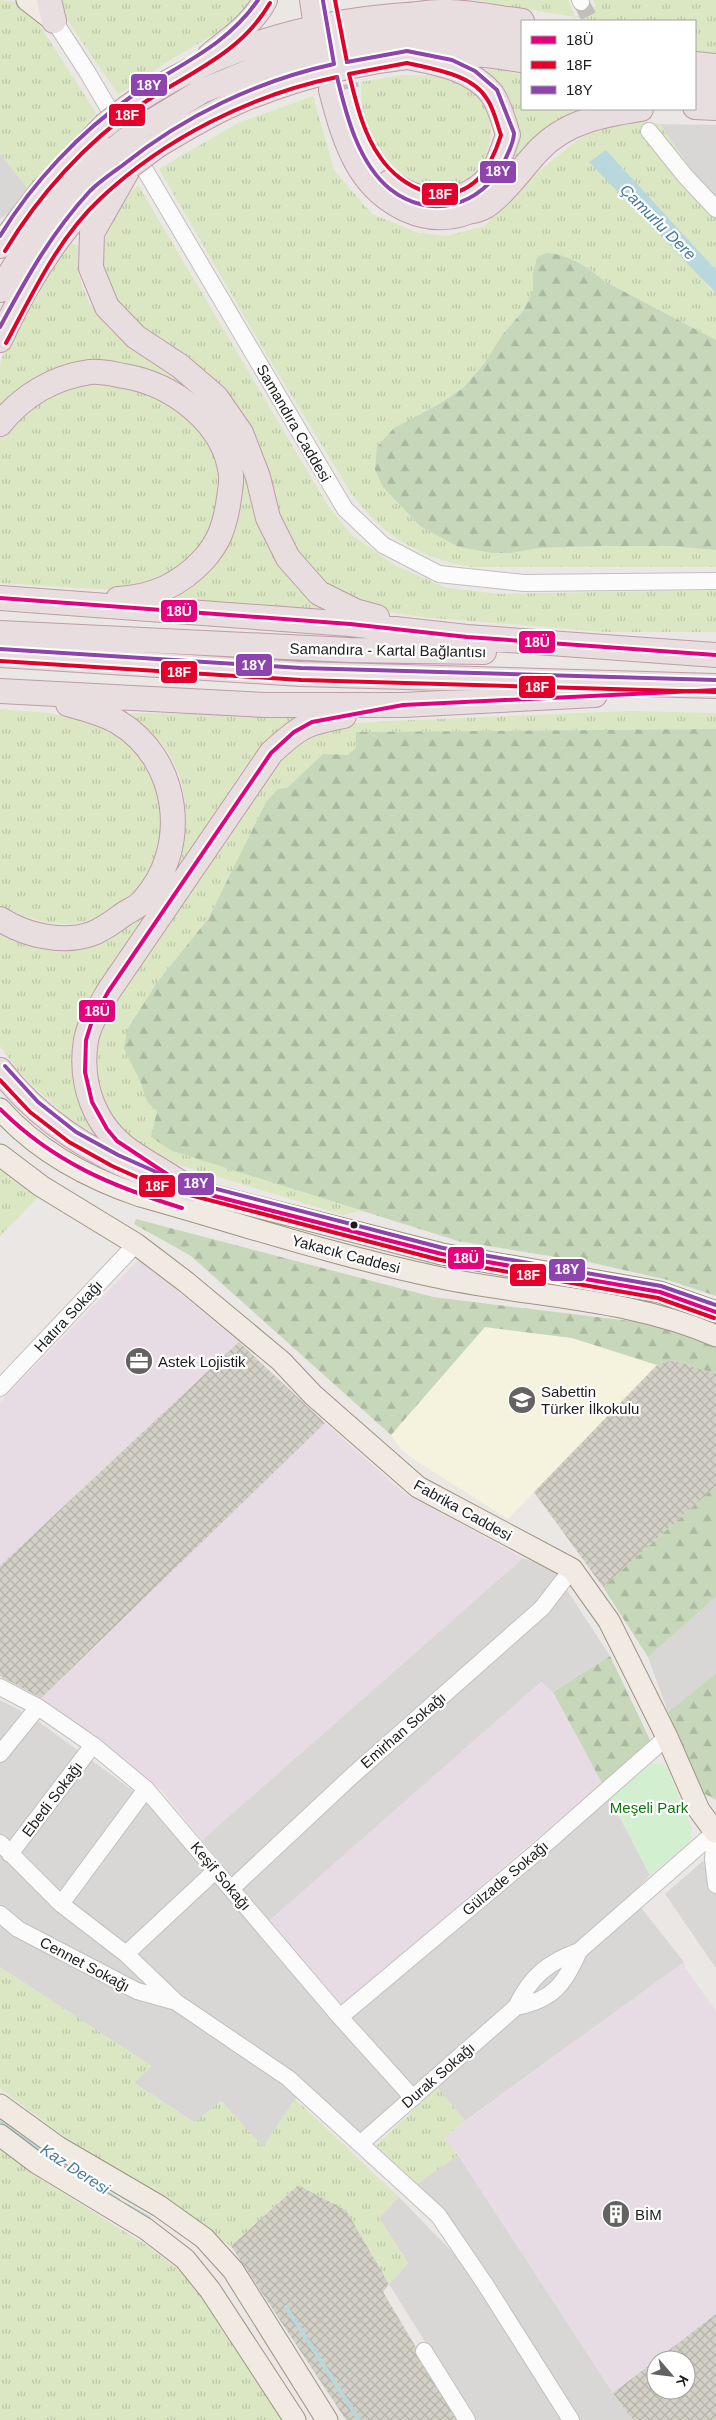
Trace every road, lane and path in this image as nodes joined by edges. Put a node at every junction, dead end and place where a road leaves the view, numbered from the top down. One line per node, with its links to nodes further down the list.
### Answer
1 (27, 0): 4 (main road)
2 (41, 0): 4 (street, Samandıra Caddesi)
3 (265, 0): 10 (highway)
4 (51, 11): 23 (street, Samandıra Caddesi)
5 (521, 21): 10 (highway)
6 (521, 42): 20 (highway, bridge)
7 (407, 57): 8 (highway); 16 (highway); 17 (highway, bridge)
8 (521, 60)
9 (696, 64): 11 (highway)
10 (197, 65): 19 (highway, bridge)
11 (716, 66)
12 (696, 84): 13 (highway)
13 (716, 86)
14 (696, 107): 15 (highway)
15 (716, 108)
16 (645, 120): 18 (street)
17 (130, 166): 21 (highway); 27 (highway)
18 (716, 209)
19 (2, 244)
20 (0, 290)
21 (0, 340)
22 (0, 424): 25 (highway)
23 (716, 581)
24 (0, 598): 25 (highway)
25 (46, 603): 27 (highway)
26 (0, 633): 29 (highway, Samandıra - Kartal Bağlantısı)
27 (467, 637): 29 (highway)
28 (0, 655): 30 (highway, Samandıra - Kartal Bağlantısı)
29 (716, 655)
30 (716, 686)
31 (716, 690): 33 (highway)
32 (9, 692): 33 (highway); 34 (highway)
33 (403, 705): 40 (highway)
34 (0, 919)
35 (0, 1070): 40 (highway, Yakacık Caddesi)
36 (0, 1109): 43 (main road, Yakacık Caddesi)
37 (0, 1137): 39 (main road)
38 (0, 1155): 39 (main road)
39 (41, 1186): 41 (main road, Fabrika Caddesi)
40 (191, 1190): 42 (main road, Yakacık Caddesi)
41 (136, 1244): 44 (street, Hatıra Sokağı); 45 (main road, Fabrika Caddesi)
42 (716, 1312)
43 (716, 1336)
44 (0, 1388)
45 (572, 1570): 48 (main road, Fabrika Caddesi); 56 (street, Emirhan Sokağı)
46 (0, 1687): 47 (street, Keşif Sokağı)
47 (38, 1707): 49 (street, Keşif Sokağı); 50 (street)
48 (668, 1737): 52 (main road, Fabrika Caddesi); 63 (street, Gülzade Sokağı)
49 (93, 1744): 51 (street, Keşif Sokağı); 53 (street, Ebedi Sokağı)
50 (0, 1754)
51 (146, 1789): 54 (street, Keşif Sokağı); 57 (street)
52 (716, 1831): 55 (street); 59 (street, Durak Sokağı)
53 (5, 1849): 57 (street)
54 (215, 1872): 56 (street, Keşif Sokağı); 60 (street)
55 (716, 1885)
56 (231, 1889): 63 (street, Keşif Sokağı)
57 (61, 1904): 60 (street)
58 (0, 1914): 61 (street, Cennet Sokağı)
59 (579, 1951): 62 (street, Durak Sokağı); 62 (street, Durak Sokağı)
60 (126, 1954): 61 (street)
61 (176, 2002): 67 (street)
62 (516, 2007): 64 (street, Durak Sokağı)
63 (340, 2017): 64 (street, Keşif Sokağı)
64 (412, 2098): 67 (street, Durak Sokağı)
65 (0, 2105): 70 (main road)
66 (0, 2134): 69 (main road)
67 (360, 2144): 72 (street)
68 (424, 2351): 71 (street)
69 (295, 2420)
70 (327, 2420)
71 (466, 2420)
72 (572, 2420)

